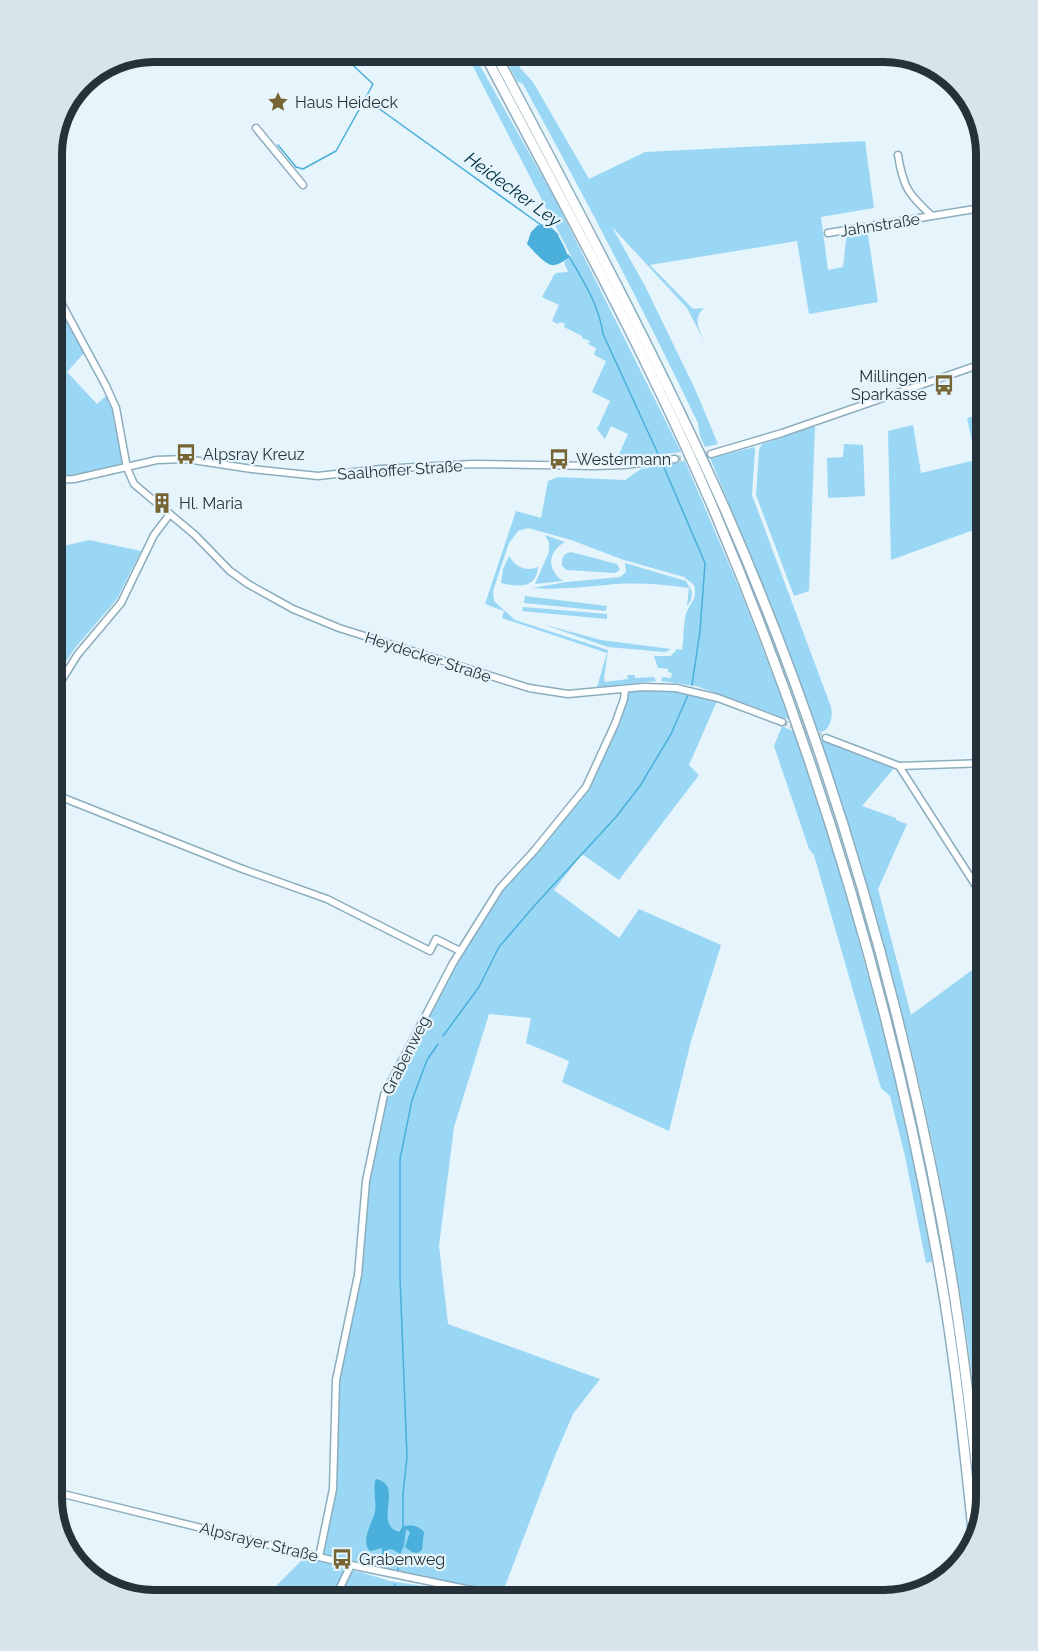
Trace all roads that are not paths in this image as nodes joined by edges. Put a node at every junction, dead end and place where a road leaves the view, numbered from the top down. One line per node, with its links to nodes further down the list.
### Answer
1 (489, 62): 27 (highway)
2 (500, 62): 25 (highway)
3 (256, 128): 5 (street)
4 (898, 155): 7 (street, Jahnstraße)
5 (303, 185)
6 (976, 207): 7 (street, Jahnstraße)
7 (932, 216): 8 (street, Jahnstraße)
8 (828, 233)
9 (62, 304): 13 (street)
10 (976, 366): 11 (street)
11 (711, 454)
12 (675, 459): 13 (street, Saalhoffer Straße)
13 (127, 468): 14 (street, Saalhoffer Straße); 15 (street, Heydecker Straße)
14 (62, 480)
15 (170, 514): 16 (street); 17 (street, Heydecker Straße)
16 (62, 679)
17 (625, 689): 18 (street, Heydecker Straße); 24 (street, Grabenweg)
18 (782, 722)
19 (826, 738): 21 (street)
20 (976, 763): 21 (street)
21 (899, 766): 23 (street)
22 (62, 797): 24 (street)
23 (976, 886)
24 (460, 951): 28 (street, Grabenweg)
25 (976, 1461)
26 (62, 1494): 28 (street, Alpsrayer Straße)
27 (972, 1524)
28 (319, 1557): 29 (street, Alpsrayer Straße)
29 (351, 1565): 30 (street); 31 (street, Alpsrayer Straße)
30 (340, 1589)
31 (469, 1589)

